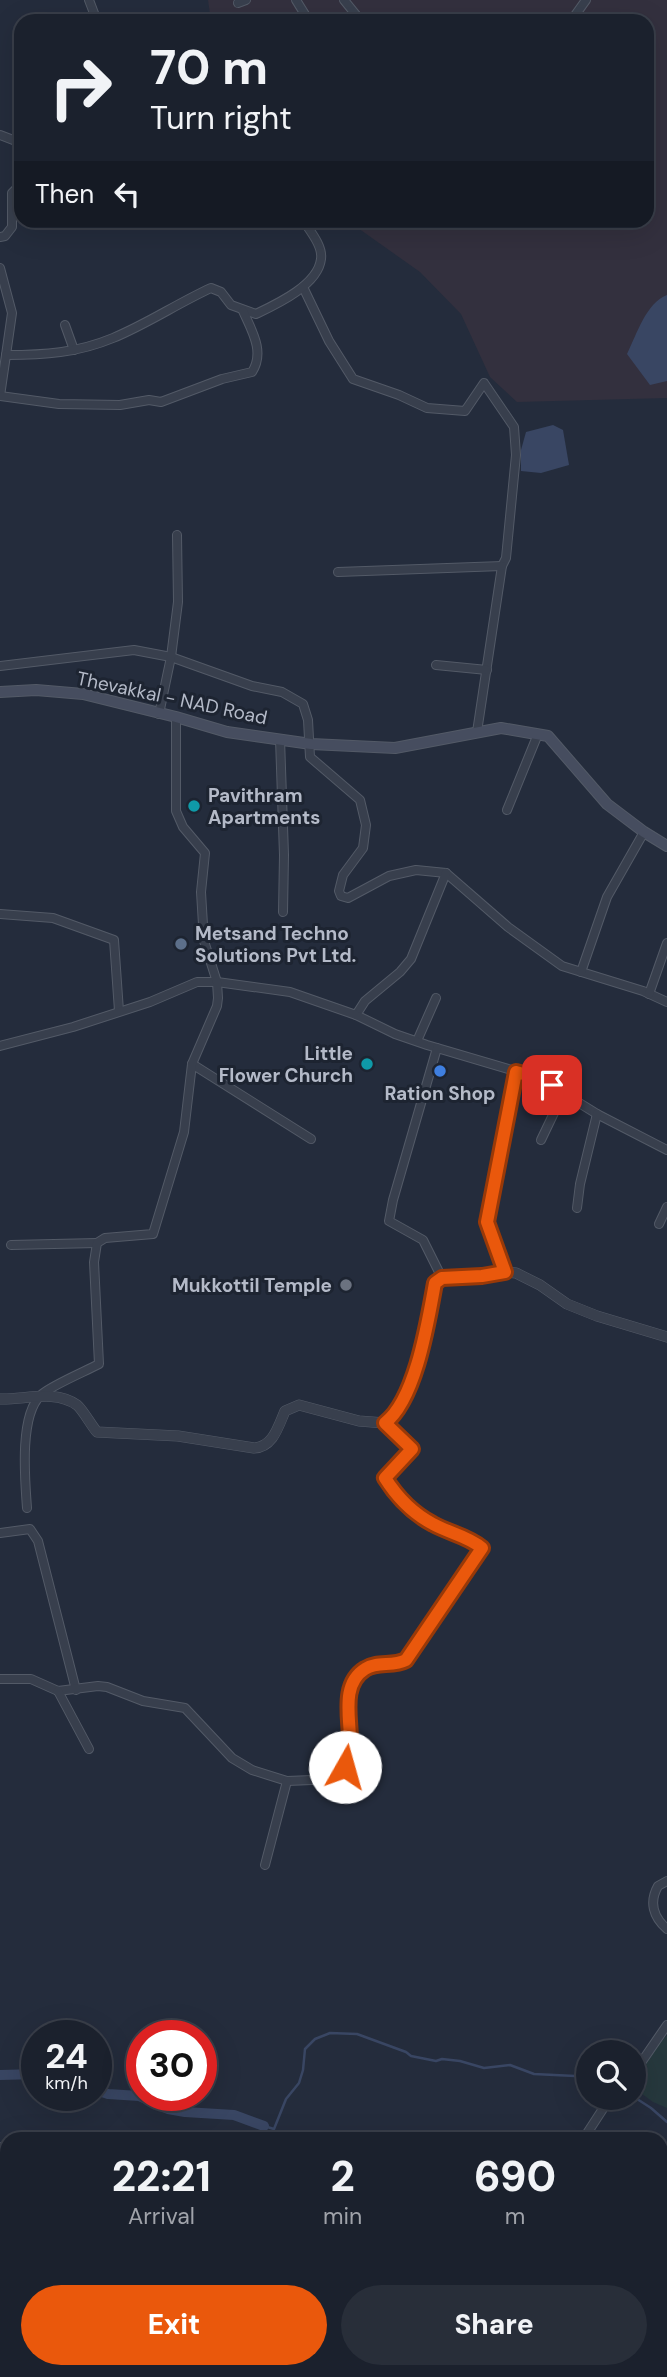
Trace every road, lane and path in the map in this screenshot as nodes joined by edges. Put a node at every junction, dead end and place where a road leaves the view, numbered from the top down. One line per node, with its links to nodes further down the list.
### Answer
1 (344, 0): 2 (street)
2 (355, 14)
3 (14, 191): 5 (street)
4 (308, 228): 7 (street)
5 (0, 237)
6 (0, 268): 11 (street)
7 (303, 287): 8 (street); 14 (street)
8 (243, 311): 10 (street); 12 (street)
9 (65, 325): 10 (street)
10 (74, 350): 11 (street)
11 (6, 355): 12 (street)
12 (0, 396)
13 (177, 535): 16 (street)
14 (502, 566): 15 (street); 19 (street)
15 (338, 572)
16 (171, 657): 18 (street); 21 (street); 26 (street)
17 (436, 665): 19 (street)
18 (0, 666)
19 (487, 670): 23 (street)
20 (0, 692): 21 (main road, Thevakkal - NAD Road)
21 (159, 714): 22 (main road, Thevakkal - NAD Road)
22 (176, 717): 25 (main road, Thevakkal - NAD Road); 35 (street)
23 (477, 732): 24 (main road, Thevakkal - NAD Road); 26 (main road, Thevakkal - NAD Road)
24 (538, 734): 27 (street); 28 (main road, Thevakkal - NAD Road)
25 (280, 739): 26 (main road, Thevakkal - NAD Road); 31 (street)
26 (310, 744): 30 (street)
27 (507, 810)
28 (644, 832): 29 (main road, Thevakkal - NAD Road); 34 (street)
29 (667, 846)
30 (446, 873): 34 (street); 40 (street)
31 (283, 912)
32 (0, 914): 39 (street)
33 (667, 943): 36 (street)
34 (581, 972): 36 (street)
35 (217, 982): 39 (street); 40 (street); 44 (street)
36 (649, 994): 38 (street)
37 (436, 998): 41 (street)
38 (667, 1002)
39 (120, 1011): 42 (street)
40 (356, 1015): 41 (street)
41 (417, 1041): 43 (street)
42 (0, 1046)
43 (437, 1048): 45 (street); 57 (street)
44 (192, 1064): 48 (street); 54 (street)
45 (516, 1072): 46 (street); 56 (street)
46 (564, 1092): 47 (street); 49 (street)
47 (597, 1114): 50 (street); 52 (street)
48 (311, 1139)
49 (541, 1140)
50 (667, 1150)
51 (667, 1206): 53 (street)
52 (577, 1208)
53 (659, 1224)
54 (97, 1243): 55 (street); 59 (street)
55 (11, 1245)
56 (505, 1272): 57 (street); 58 (street)
57 (442, 1278): 61 (street)
58 (667, 1337)
59 (40, 1395): 60 (street); 61 (street); 62 (street)
60 (0, 1399)
61 (385, 1423): 68 (street)
62 (27, 1508)
63 (0, 1533): 65 (street)
64 (0, 1679): 66 (street)
65 (75, 1690): 66 (street); 68 (street)
66 (58, 1691): 67 (street)
67 (89, 1749)
68 (287, 1781): 69 (street)
69 (265, 1865)
70 (667, 1881): 71 (street)
71 (667, 1929)
72 (667, 2025): 73 (street)
73 (646, 2056)
74 (602, 2110): 75 (street)
75 (588, 2132)

